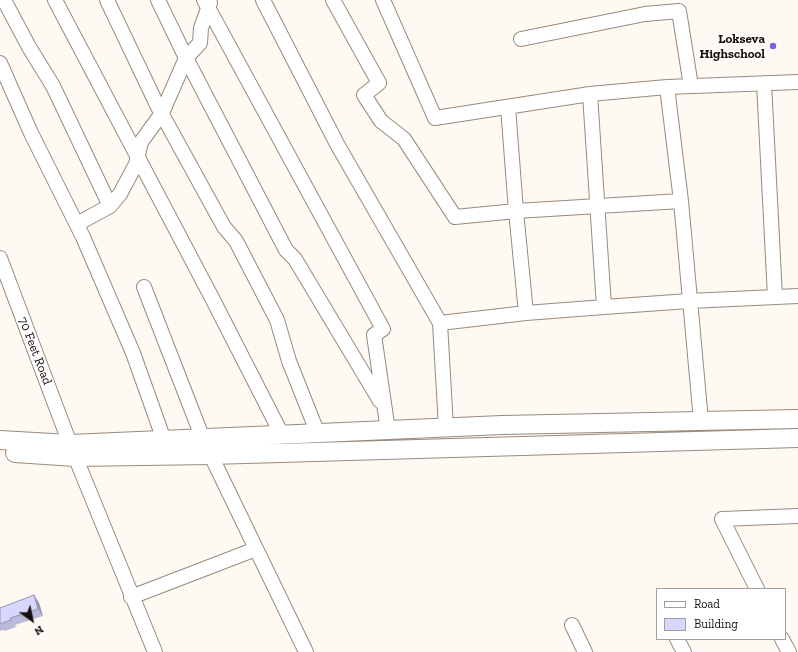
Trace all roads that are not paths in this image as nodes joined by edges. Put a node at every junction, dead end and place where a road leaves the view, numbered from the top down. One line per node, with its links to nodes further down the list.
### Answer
1 (4, 0): 21 (street)
2 (55, 0): 19 (street)
3 (107, 0): 18 (street)
4 (158, 0): 10 (street)
5 (263, 0): 32 (street)
6 (333, 0): 23 (street)
7 (383, 0): 17 (street)
8 (208, 3): 10 (street); 33 (street)
9 (521, 39): 14 (street)
10 (186, 58): 18 (street); 33 (street)
11 (0, 63): 24 (street)
12 (798, 82): 13 (street)
13 (764, 83): 14 (street); 28 (street)
14 (691, 86): 15 (street)
15 (667, 87): 16 (street); 20 (street)
16 (590, 94): 17 (street); 22 (street)
17 (508, 106): 23 (street)
18 (162, 113): 19 (street); 38 (street)
19 (138, 157): 21 (street); 39 (street)
20 (680, 201): 22 (street); 29 (street)
21 (110, 206): 24 (street)
22 (597, 207): 23 (street); 30 (street)
23 (516, 211): 31 (street)
24 (76, 224): 43 (street)
25 (0, 258): 44 (street, 70 Feet Road)
26 (144, 287): 41 (street)
27 (798, 296): 28 (street)
28 (775, 297): 29 (street)
29 (689, 301): 30 (street); 35 (street)
30 (604, 307): 31 (street)
31 (526, 314): 32 (street)
32 (440, 323): 36 (street)
33 (384, 407): 37 (street)
34 (798, 419): 35 (main road)
35 (701, 421): 36 (main road)
36 (446, 428): 37 (main road)
37 (388, 430): 38 (main road)
38 (318, 434): 39 (main road)
39 (282, 435): 41 (main road)
40 (798, 438): 46 (main road)
41 (203, 439): 43 (main road); 46 (street)
42 (0, 440): 44 (main road)
43 (164, 440): 44 (main road)
44 (72, 450): 45 (main road); 46 (main road); 50 (street, 70 Feet Road)
45 (0, 452)
46 (210, 455): 48 (street)
47 (798, 516): 49 (street)
48 (256, 549): 50 (street); 55 (street)
49 (756, 588)
50 (131, 596): 54 (street, 70 Feet Road)
51 (572, 625): 56 (street)
52 (678, 640): 57 (street)
53 (783, 640): 58 (street)
54 (155, 652)
55 (306, 652)
56 (585, 652)
57 (684, 652)
58 (789, 652)

